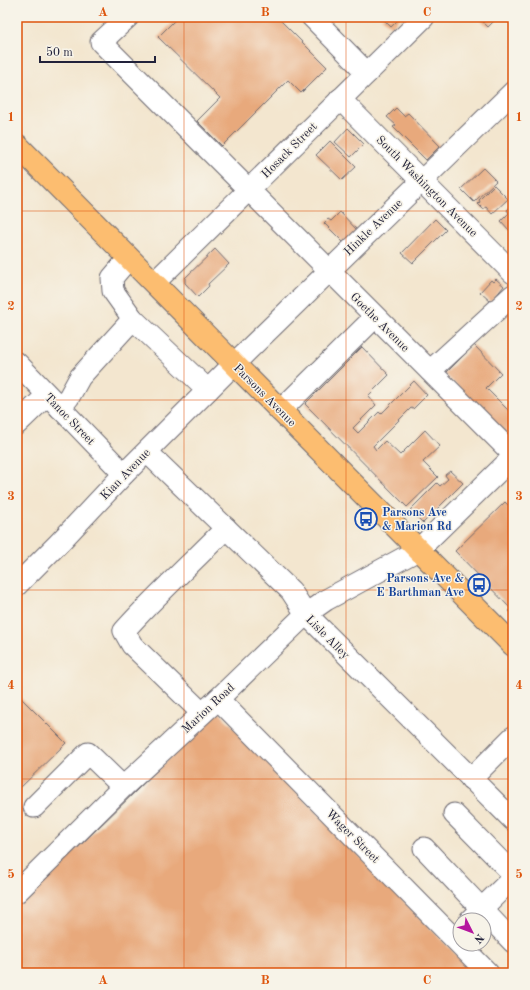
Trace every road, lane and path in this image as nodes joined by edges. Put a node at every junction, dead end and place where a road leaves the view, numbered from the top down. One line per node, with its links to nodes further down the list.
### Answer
1 (128, 17): 9 (street, Goethe Avenue)
2 (312, 17): 4 (street)
3 (424, 17): 4 (street, Hosack Street)
4 (367, 73): 6 (street, Hosack Street)
5 (513, 92): 8 (street, Hinkle Avenue)
6 (340, 99): 8 (street, South Washington Avenue); 9 (street, Hosack Street)
7 (17, 145): 10 (main road, Parsons Avenue)
8 (421, 181): 11 (street, Hinkle Avenue); 12 (street, South Washington Avenue)
9 (248, 190): 11 (street, Goethe Avenue); 13 (street, Hosack Street)
10 (129, 258): 13 (main road, Parsons Avenue); 16 (street)
11 (329, 270): 15 (street, Goethe Avenue); 18 (street, Hinkle Avenue)
12 (513, 273)
13 (154, 283): 18 (main road, Parsons Avenue)
14 (513, 295): 19 (street)
15 (375, 317): 19 (street, Goethe Avenue); 22 (street)
16 (133, 319): 20 (street); 21 (street)
17 (17, 363): 21 (street, Tanoc Street)
18 (234, 364): 20 (street, Kian Avenue); 22 (main road, Parsons Avenue)
19 (430, 371): 25 (street, Goethe Avenue)
20 (208, 390): 24 (street, Kian Avenue)
21 (53, 402): 23 (street); 26 (street, Tanoc Street)
22 (280, 410): 28 (main road, Parsons Avenue)
23 (17, 424)
24 (146, 452): 26 (street, Kian Avenue); 27 (street, Lisle Alley)
25 (513, 456): 28 (street, Marion Road)
26 (124, 474): 29 (street, Kian Avenue)
27 (226, 528): 30 (street, Lisle Alley); 33 (street)
28 (418, 550): 30 (street, Marion Road); 31 (main road, Parsons Avenue)
29 (17, 586)
30 (306, 614): 32 (street, Marion Road); 35 (street, Lisle Alley)
31 (513, 645)
32 (218, 699): 33 (street, Marion Road); 47 (street, Wager Street)
33 (202, 713): 36 (street, Marion Road)
34 (513, 737): 35 (street)
35 (471, 779): 39 (street, Lisle Alley)
36 (123, 787): 37 (street); 43 (street, Marion Road)
37 (34, 807)
38 (454, 814): 41 (street)
39 (513, 820)
40 (424, 848): 44 (street)
41 (513, 874)
42 (513, 878): 45 (street)
43 (17, 892)
44 (473, 912)
45 (478, 912)
46 (492, 927): 48 (street)
47 (452, 929)
48 (513, 942)
49 (471, 952): 50 (street, Wager Street)
50 (488, 973)

